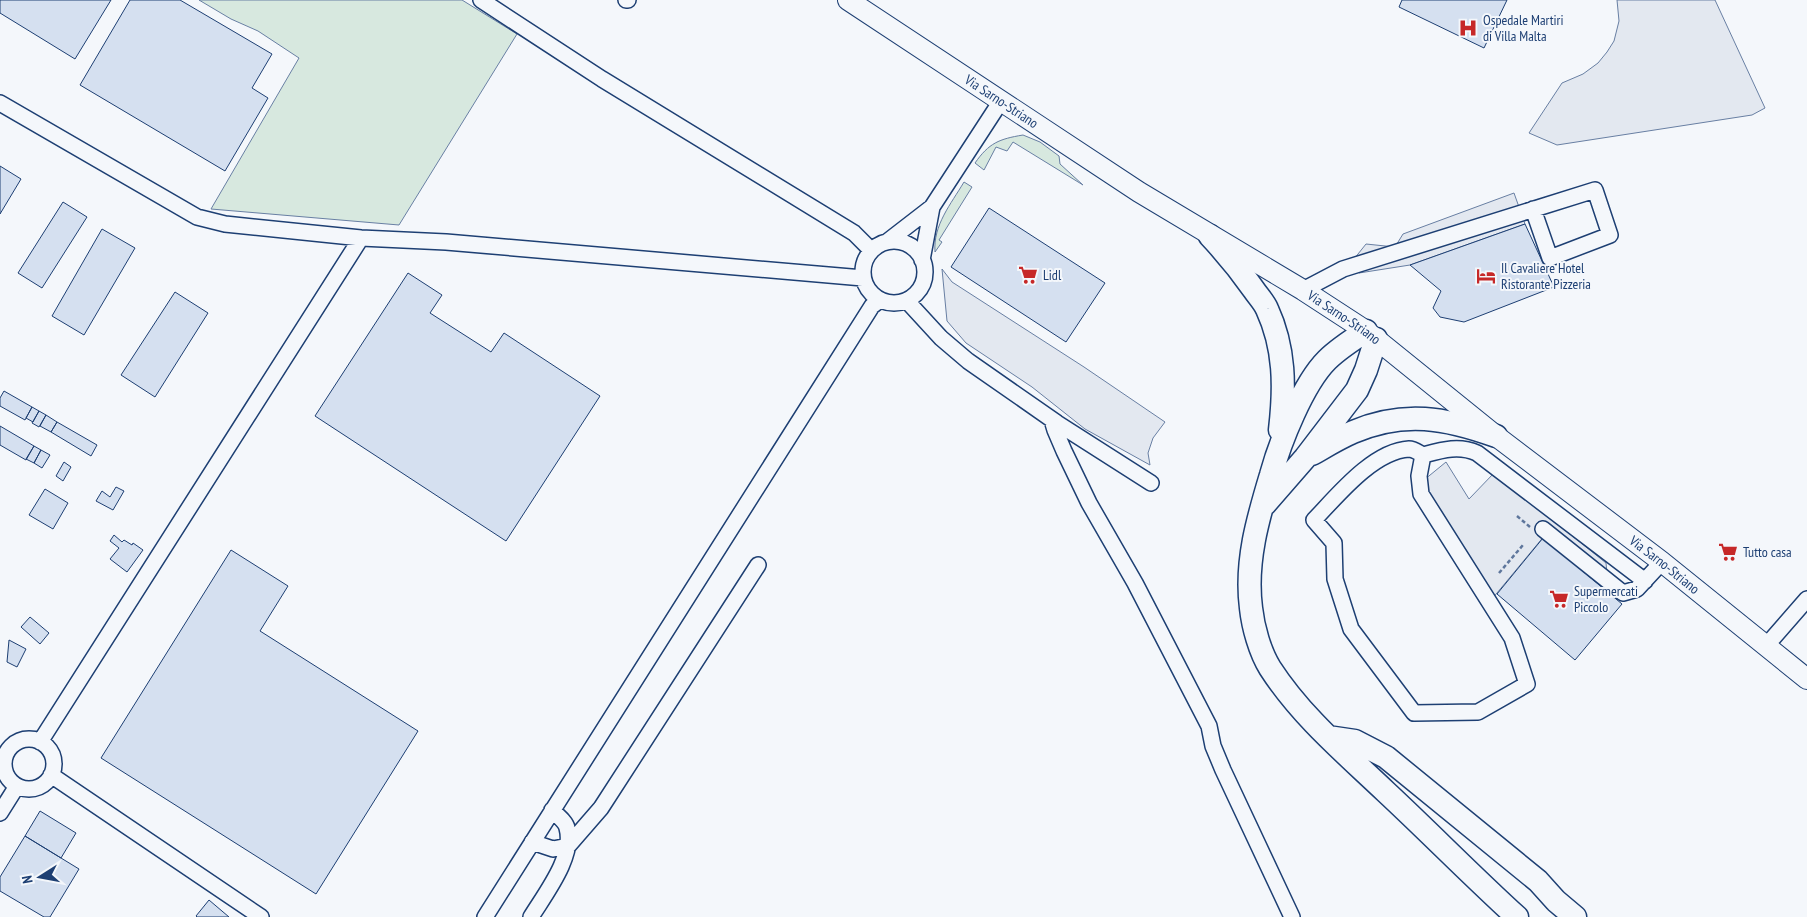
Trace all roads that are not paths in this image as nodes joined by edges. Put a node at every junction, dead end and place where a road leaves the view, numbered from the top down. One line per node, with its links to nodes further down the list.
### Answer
1 (481, 0): 10 (street)
2 (848, 0): 3 (main road, Via Sarno-Striano)
3 (1001, 101): 5 (street); 7 (main road, Via Sarno-Striano)
4 (0, 103): 8 (street)
5 (932, 208): 9 (street); 11 (street)
6 (1533, 209): 6 (street); 13 (street)
7 (1210, 236): 13 (main road, Via Sarno-Striano); 19 (highway)
8 (361, 238): 12 (street); 32 (street)
9 (888, 242): 10 (street); 11 (street)
10 (871, 250): 12 (street)
11 (922, 260): 15 (street)
12 (863, 278): 14 (street)
13 (1303, 290): 16 (main road, Via Sarno-Striano)
14 (880, 300): 15 (street); 36 (street)
15 (907, 301): 17 (street)
16 (1371, 335): 18 (main road, Via Sarno-Striano); 19 (highway); 21 (highway)
17 (1052, 420): 22 (street); 45 (street)
18 (1496, 436): 21 (highway); 25 (main road, Via Sarno-Striano)
19 (1278, 450): 23 (highway)
20 (1423, 454): 20 (street); 27 (street)
21 (1305, 458): 23 (highway)
22 (1151, 483)
23 (1261, 509): 31 (highway)
24 (1538, 529): 27 (street)
25 (1662, 562): 27 (street); 29 (main road, Via Sarno-Striano)
26 (758, 565): 39 (street)
27 (1645, 580)
28 (1807, 599): 29 (street)
29 (1766, 646): 30 (main road, Via Sarno-Striano)
30 (1807, 679)
31 (1328, 737): 40 (highway); 41 (highway)
32 (40, 742): 33 (street); 34 (street)
33 (4, 748): 35 (street)
34 (51, 775): 35 (street); 42 (street)
35 (17, 786): 37 (street)
36 (552, 810): 38 (street); 39 (street)
37 (0, 813)
38 (532, 842): 39 (street); 43 (street)
39 (568, 846): 44 (street)
40 (1459, 863): 46 (highway); 47 (highway)
41 (1556, 901): 48 (highway); 49 (highway)
42 (261, 917)
43 (485, 917)
44 (531, 917)
45 (1292, 917)
46 (1517, 917)
47 (1535, 917)
48 (1575, 917)
49 (1585, 917)

